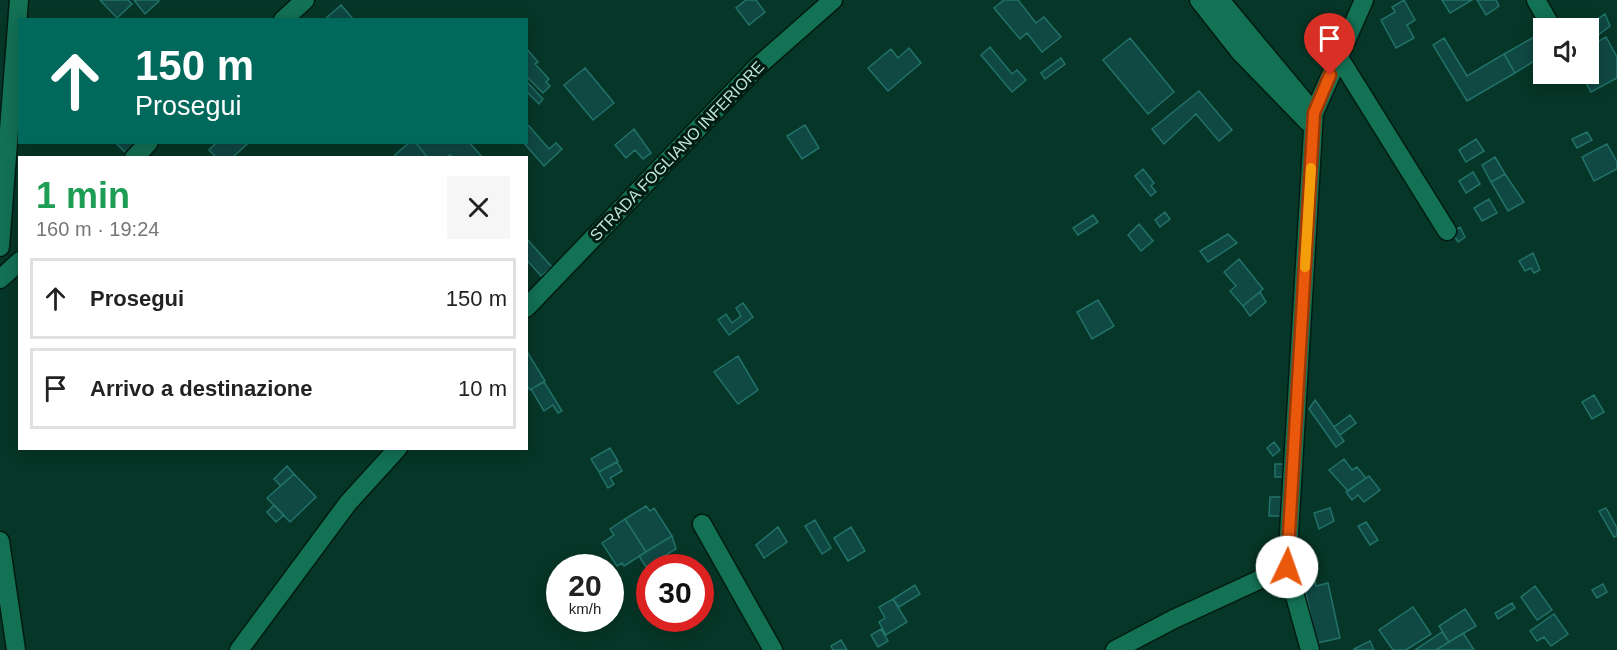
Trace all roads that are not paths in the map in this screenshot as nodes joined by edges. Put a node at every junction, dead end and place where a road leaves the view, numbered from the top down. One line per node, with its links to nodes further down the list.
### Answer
1 (19, 0): 15 (street)
2 (305, 0): 8 (street)
3 (833, 0): 18 (street, STRADA FOGLIANO INFERIORE)
4 (1199, 0): 11 (street)
5 (1220, 0): 11 (street)
6 (1364, 0): 10 (street)
7 (1536, 0): 9 (street)
8 (285, 18)
9 (1546, 18)
10 (1338, 56): 11 (street); 14 (street)
11 (1313, 120): 22 (street)
12 (147, 144): 13 (street)
13 (136, 156)
14 (1447, 231)
15 (0, 247)
16 (18, 263): 17 (street)
17 (0, 279)
18 (528, 306)
19 (396, 450): 24 (street)
20 (702, 524): 25 (street)
21 (0, 541): 23 (street)
22 (1287, 567): 26 (street); 27 (street)
23 (16, 650)
24 (238, 650)
25 (773, 650)
26 (1115, 650)
27 (1310, 650)

